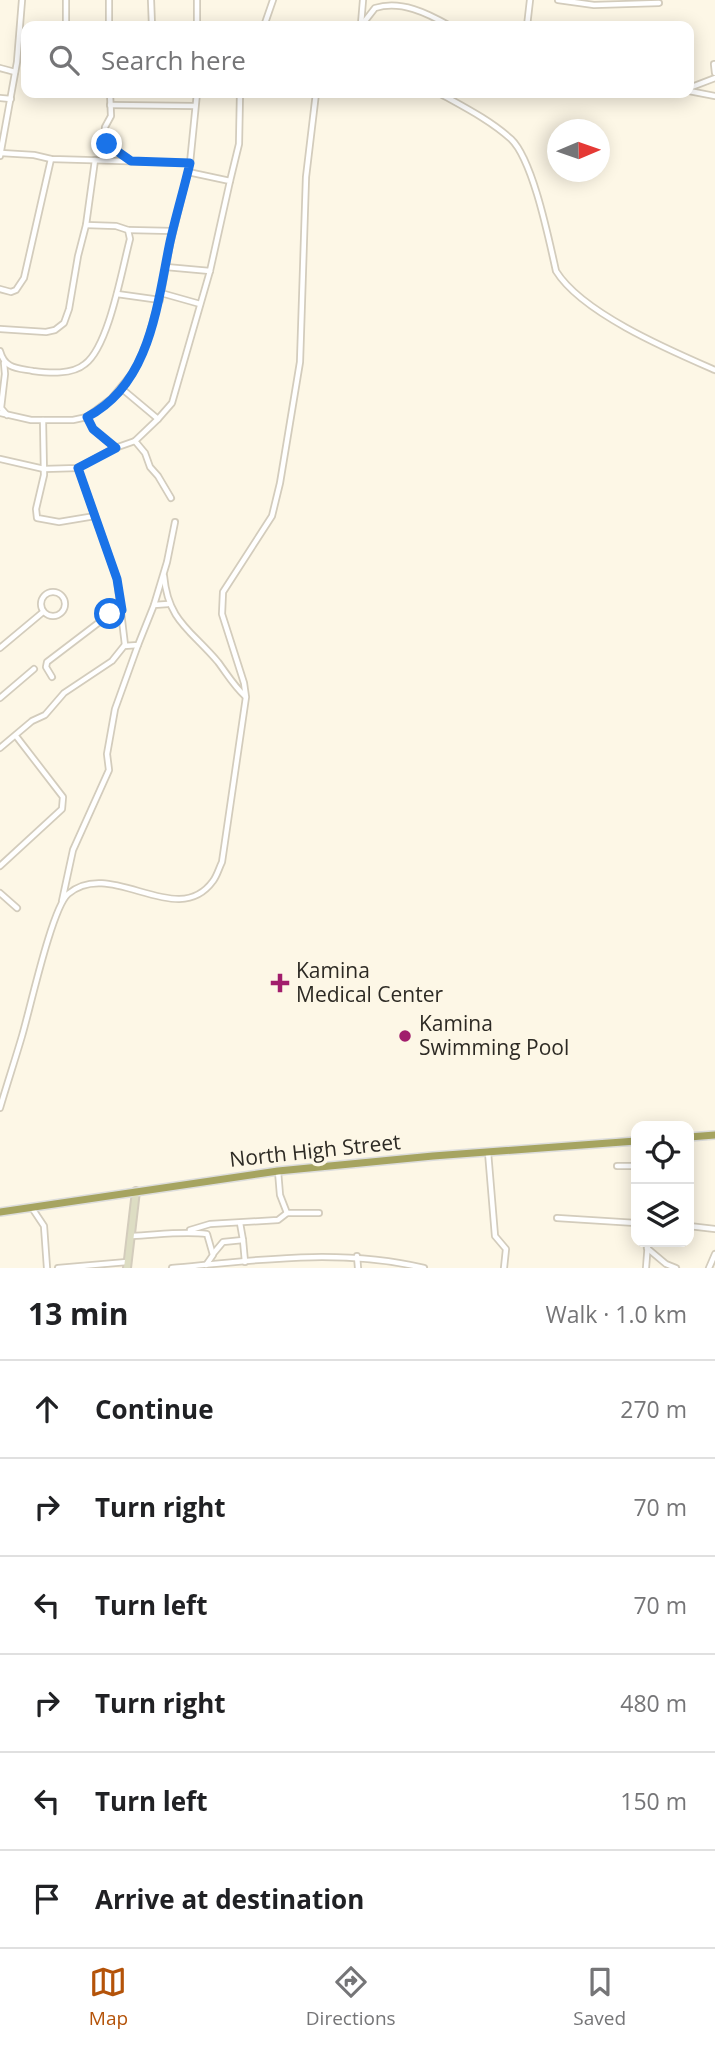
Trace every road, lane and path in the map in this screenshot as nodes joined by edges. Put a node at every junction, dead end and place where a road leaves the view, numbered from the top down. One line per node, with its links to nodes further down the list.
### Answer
1 (22, 0): 23 (street)
2 (66, 0): 14 (street)
3 (109, 0): 15 (street)
4 (152, 0): 16 (street)
5 (197, 0): 17 (street)
6 (274, 0): 18 (street)
7 (530, 0): 22 (street)
8 (558, 0): 10 (street)
9 (363, 1): 13 (street); 19 (street)
10 (570, 1): 11 (street)
11 (607, 3): 12 (street)
12 (659, 3)
13 (375, 8): 20 (street); 21 (street)
14 (66, 21)
15 (109, 21)
16 (152, 21)
17 (197, 21)
18 (266, 21)
19 (361, 21)
20 (365, 21)
21 (441, 21)
22 (528, 21)
23 (17, 62): 24 (street); 27 (street)
24 (21, 62)
25 (715, 64): 28 (street)
26 (0, 68): 27 (street)
27 (15, 72): 38 (street)
28 (715, 75): 29 (street)
29 (694, 86)
30 (694, 90): 31 (street)
31 (715, 96)
32 (0, 98): 38 (street)
33 (110, 98): 39 (street)
34 (196, 98): 40 (street)
35 (240, 98): 47 (street)
36 (315, 98): 86 (street)
37 (448, 98): 61 (street)
38 (11, 99): 41 (street)
39 (110, 105): 40 (street); 44 (street)
40 (195, 106): 45 (street)
41 (0, 154): 42 (street)
42 (51, 159): 43 (street); 53 (street)
43 (95, 160): 44 (street); 48 (street)
44 (131, 161): 45 (street)
45 (190, 163): 46 (street)
46 (188, 172): 47 (street); 50 (street)
47 (230, 181): 52 (street)
48 (86, 225): 49 (street); 58 (street)
49 (128, 230): 50 (street); 55 (street)
50 (173, 231): 51 (street)
51 (166, 267): 52 (street); 54 (street)
52 (209, 271): 57 (street)
53 (0, 289)
54 (162, 293): 56 (street); 57 (street)
55 (117, 294): 56 (street); 60 (street)
56 (160, 300): 62 (street)
57 (200, 304): 66 (street)
58 (0, 329)
59 (0, 351): 60 (street)
60 (3, 360): 64 (street)
61 (715, 370)
62 (121, 388): 65 (street); 66 (street)
63 (0, 413): 64 (street)
64 (7, 416): 67 (street)
65 (87, 417): 67 (street); 69 (street)
66 (158, 419): 68 (street)
67 (43, 421): 72 (street)
68 (135, 441): 69 (street); 73 (street)
69 (116, 448): 71 (street)
70 (0, 458): 72 (street)
71 (78, 468): 72 (street); 74 (street)
72 (44, 469): 74 (street)
73 (171, 498)
74 (95, 516): 79 (street)
75 (175, 522): 76 (street)
76 (164, 576): 77 (street); 78 (street)
77 (168, 604): 78 (street); 86 (street)
78 (154, 606): 82 (street)
79 (122, 610): 81 (street); 85 (street)
80 (43, 612): 80 (street); 83 (street)
81 (125, 645): 82 (street); 88 (street)
82 (138, 645): 92 (street)
83 (0, 648)
84 (34, 669): 87 (street)
85 (52, 677)
86 (246, 697): 92 (street)
87 (0, 698)
88 (16, 736): 89 (street); 90 (street)
89 (0, 748)
90 (0, 866)
91 (0, 893): 93 (street)
92 (62, 901): 94 (street)
93 (17, 908)
94 (0, 1108)
95 (715, 1135): 96 (highway)
96 (694, 1137)
97 (631, 1141): 98 (highway, North High Street)
98 (488, 1152): 101 (highway, North High Street); 128 (street)
99 (617, 1166): 100 (street)
100 (631, 1166)
101 (278, 1171): 102 (highway, North High Street); 105 (street)
102 (136, 1191): 103 (highway, North High Street); 113 (main road)
103 (32, 1207): 104 (highway, North High Street); 123 (street)
104 (0, 1212)
105 (287, 1213): 106 (street); 108 (street)
106 (319, 1213)
107 (557, 1217): 109 (street)
108 (240, 1223): 112 (street); 114 (street)
109 (631, 1223)
110 (694, 1227): 111 (street)
111 (715, 1229)
112 (184, 1232): 113 (street); 118 (street)
113 (132, 1236): 121 (main road)
114 (243, 1240): 118 (street); 120 (street)
115 (647, 1247): 129 (street)
116 (649, 1247): 130 (street)
117 (715, 1254): 131 (street)
118 (213, 1255): 122 (street)
119 (357, 1256): 120 (street); 126 (street); 127 (street)
120 (245, 1262): 122 (street)
121 (127, 1265): 124 (street)
122 (206, 1265): 125 (street)
123 (47, 1268)
124 (58, 1268)
125 (172, 1268)
126 (358, 1268)
127 (424, 1268)
128 (504, 1268)
129 (646, 1268)
130 (677, 1268)
131 (709, 1268)

